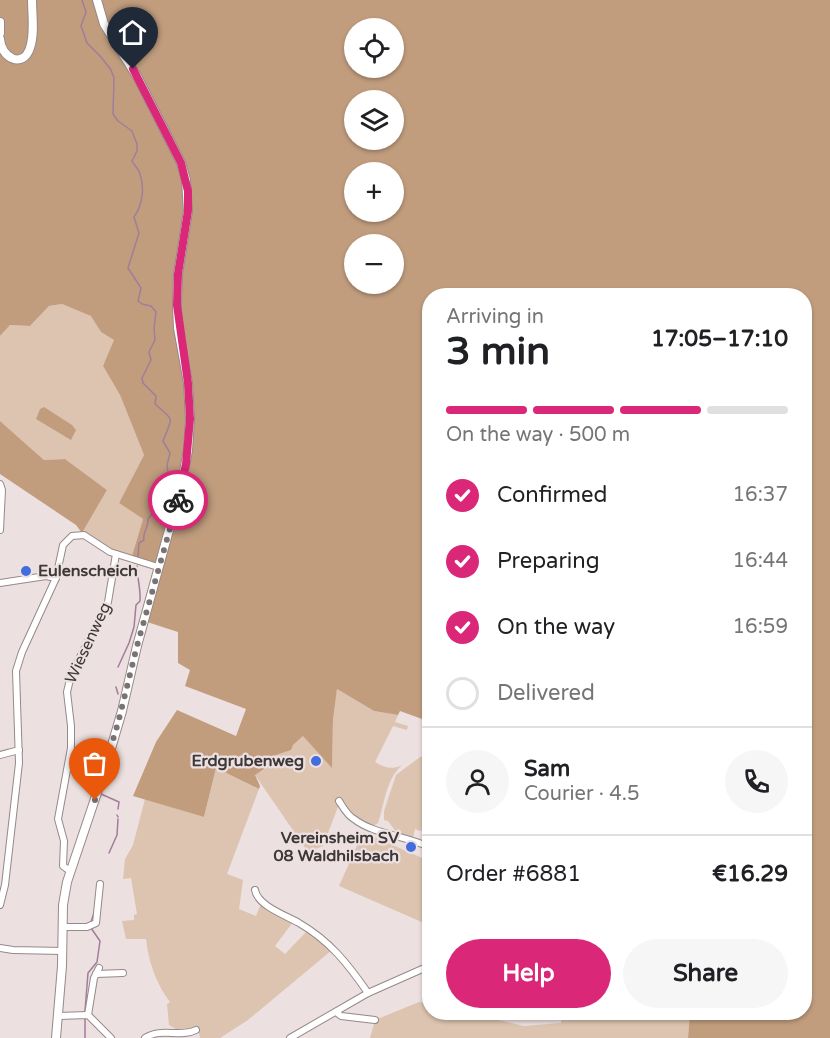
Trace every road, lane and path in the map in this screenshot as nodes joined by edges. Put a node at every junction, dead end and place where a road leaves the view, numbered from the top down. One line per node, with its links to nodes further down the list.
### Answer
1 (32, 0): 5 (street)
2 (97, 0): 9 (street)
3 (0, 22): 4 (street)
4 (0, 33)
5 (0, 39)
6 (0, 484): 7 (street)
7 (0, 530)
8 (116, 554): 9 (street); 10 (street); 16 (street, Wiesenweg)
9 (159, 567): 16 (street)
10 (56, 578): 11 (street); 12 (street)
11 (0, 583)
12 (19, 750): 13 (street); 19 (street)
13 (0, 755)
14 (339, 801): 15 (street)
15 (422, 844)
16 (70, 871): 20 (street)
17 (100, 885): 20 (street)
18 (255, 890): 27 (street)
19 (0, 905)
20 (63, 927): 22 (street)
21 (0, 948): 22 (street)
22 (63, 951): 30 (street)
23 (99, 968): 26 (street)
24 (422, 969): 27 (street)
25 (123, 973): 26 (street)
26 (95, 975): 29 (street)
27 (368, 993): 28 (street)
28 (336, 1012): 31 (street); 36 (street)
29 (88, 1015): 30 (street); 34 (street)
30 (58, 1016): 33 (street)
31 (375, 1020)
32 (196, 1030): 35 (street)
33 (56, 1038)
34 (111, 1038)
35 (145, 1038)
36 (290, 1038)

